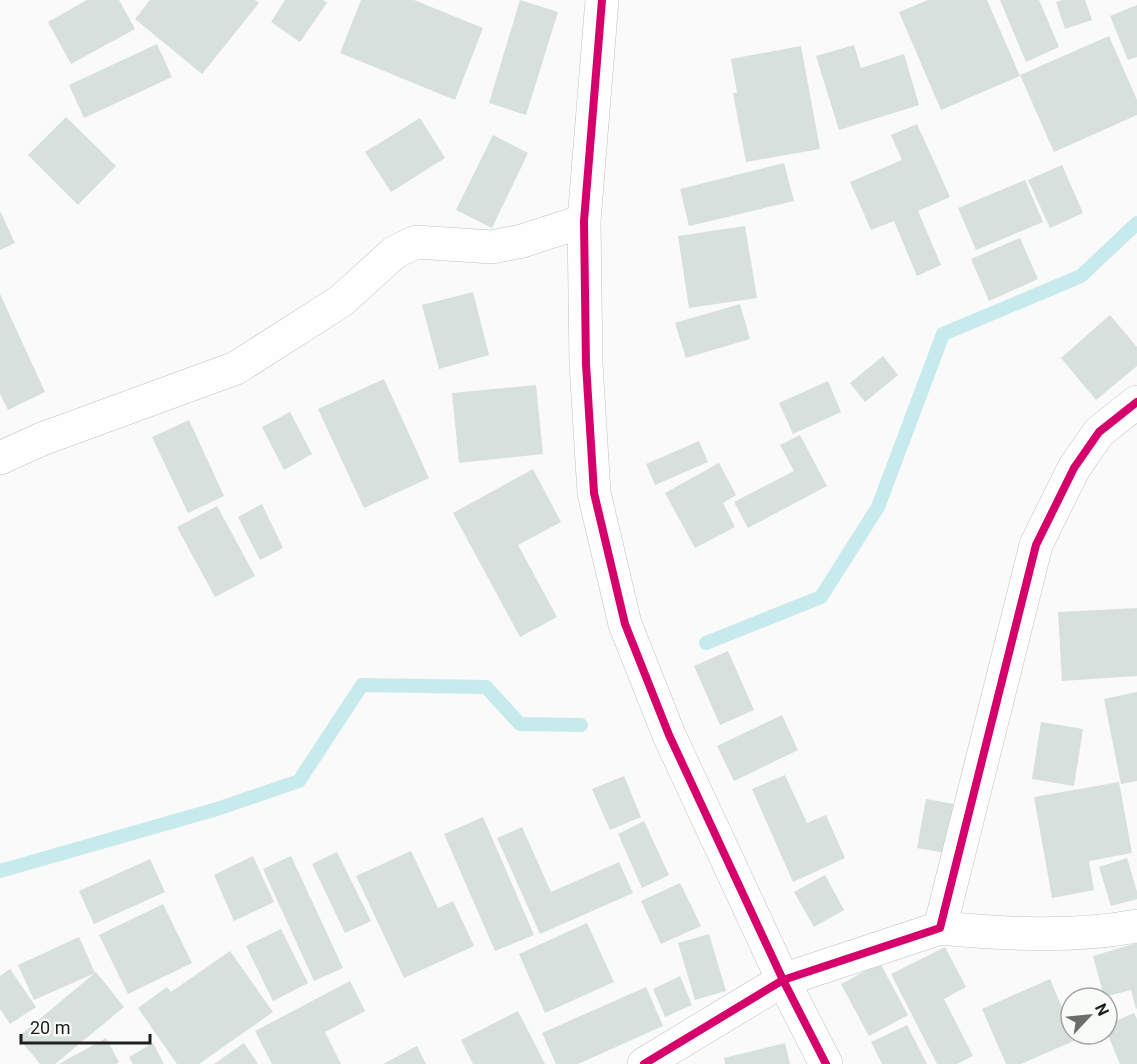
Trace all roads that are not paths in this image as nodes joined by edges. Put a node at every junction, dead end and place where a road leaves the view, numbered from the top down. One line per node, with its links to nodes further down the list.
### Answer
1 (602, 0): 2 (street)
2 (584, 221): 4 (street); 7 (street)
3 (1137, 402): 6 (street)
4 (0, 458)
5 (1137, 926): 6 (street)
6 (940, 928): 7 (street)
7 (783, 980): 8 (street); 9 (street)
8 (644, 1064)
9 (826, 1064)

